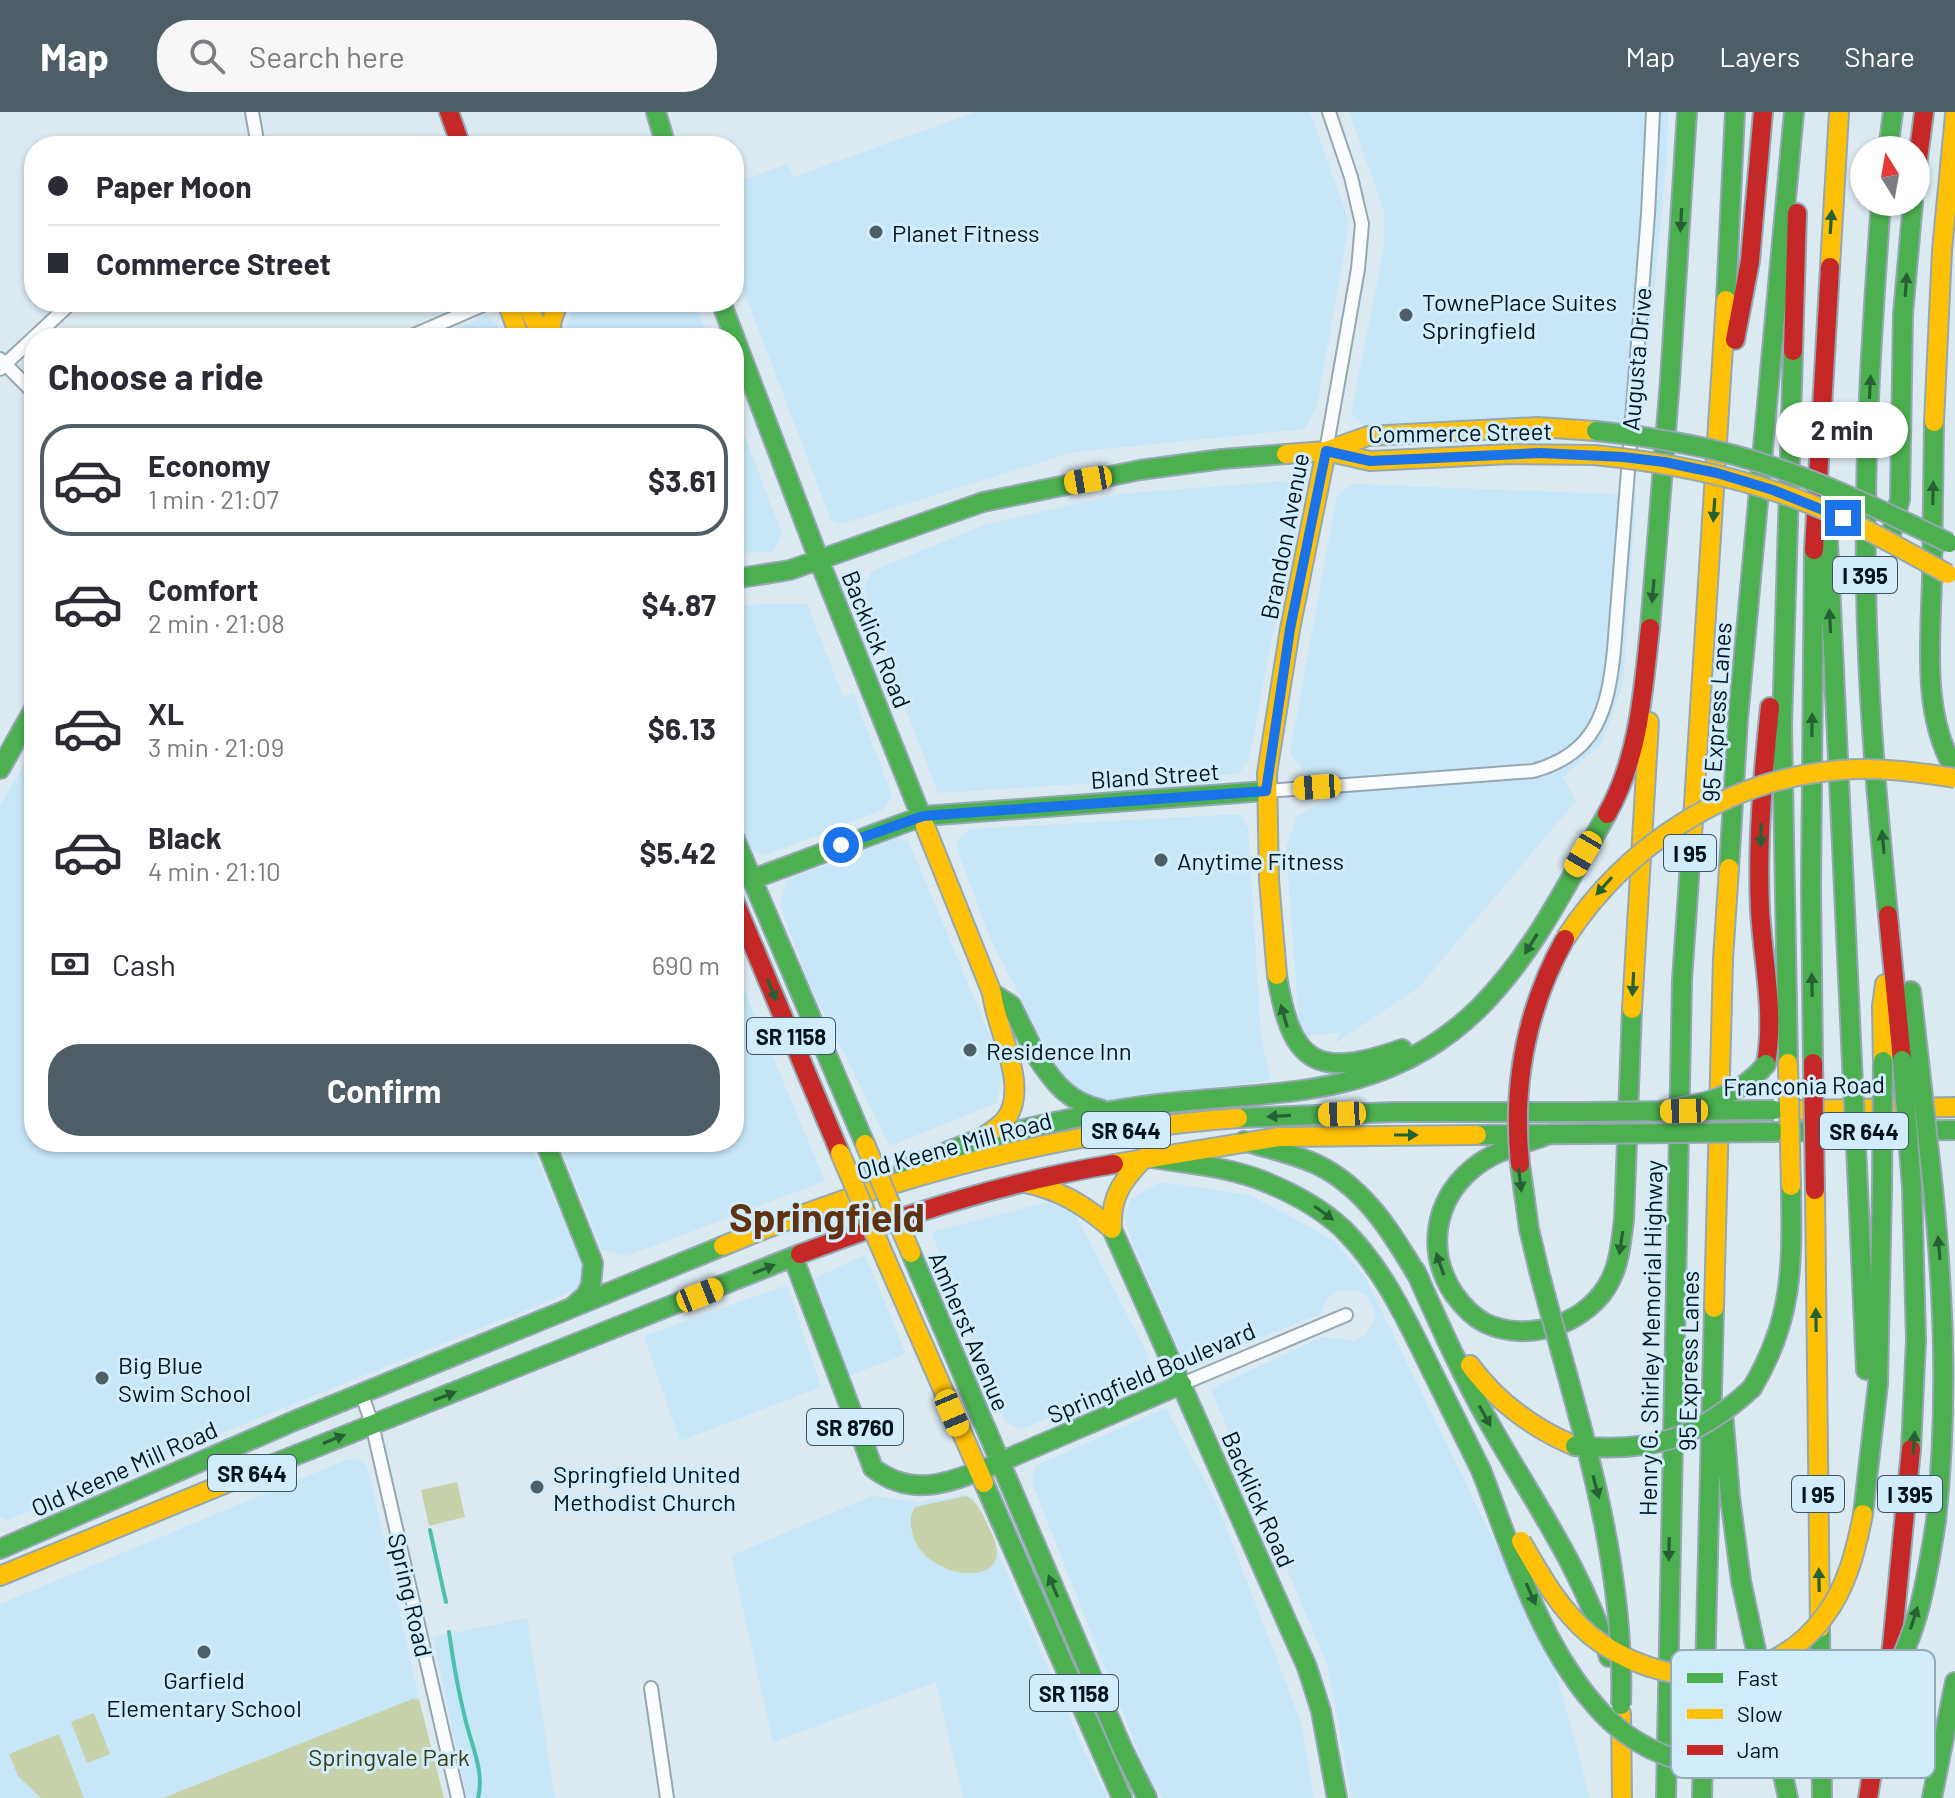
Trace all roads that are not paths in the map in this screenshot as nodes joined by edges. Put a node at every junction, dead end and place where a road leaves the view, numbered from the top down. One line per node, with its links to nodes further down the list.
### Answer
1 (252, 112): 16 (street)
2 (449, 112): 17 (main road)
3 (656, 112): 18 (main road)
4 (1329, 112): 34 (street, Brandon Avenue)
5 (1653, 112): 44 (street, Augusta Drive)
6 (1687, 112): 42 (main road, one-way to 42)
7 (1735, 112): 33 (main road, Henry G. Shirley Memorial Highway)
8 (1763, 112): 33 (main road, I 95)
9 (1794, 112): 74 (main road, 95 Express Lanes)
10 (1800, 112): 39 (main road)
11 (1839, 112): 29 (main road, I 95, one-way to 11)
12 (1883, 112): 19 (main road)
13 (1893, 112): 20 (main road)
14 (1924, 112): 21 (main road)
15 (1955, 115): 46 (main road, one-way to 15)
16 (256, 136)
17 (457, 136)
18 (663, 136)
19 (1884, 136)
20 (1888, 136)
21 (1921, 136)
22 (1880, 216): 52 (main road, I 395, one-way to 22)
23 (1912, 216): 35 (main road, one-way to 23)
24 (61, 312): 26 (street)
25 (467, 312): 27 (street)
26 (43, 328)
27 (430, 328)
28 (24, 345): 31 (street)
29 (1823, 356): 79 (main road, one-way to 29, bridge); 89 (main road, I 95, one-way to 29, bridge)
30 (744, 363): 38 (main road, Backlick Road)
31 (2, 364): 32 (street)
32 (24, 384)
33 (1721, 404): 106 (main road, Henry G. Shirley Memorial Highway / I 95, one-way to 106)
34 (1326, 451): 35 (main road, Commerce Street, bridge); 36 (main road, Commerce Street, bridge); 38 (main road, Commerce Street); 48 (main road, Brandon Avenue)
35 (1897, 517): 36 (main road, bridge); 37 (main road, Commerce Street, bridge)
36 (1889, 542): 40 (main road, Commerce Street, bridge)
37 (1952, 545)
38 (819, 560): 41 (main road, Commerce Street); 49 (main road, Backlick Road)
39 (1786, 562): 59 (main road, one-way to 59, bridge); 72 (main road, bridge)
40 (1952, 576)
41 (744, 577)
42 (1648, 657): 55 (main road, one-way to 55); 61 (main road, one-way to 61)
43 (24, 727): 45 (main road)
44 (1584, 743): 48 (street, Bland Street)
45 (0, 769)
46 (1955, 770)
47 (1955, 778): 95 (main road, one-way to 95, bridge)
48 (1266, 791): 49 (main road, Bland Street); 55 (main road, Brandon Avenue, one-way to 48)
49 (923, 816): 50 (main road, Bland Street); 54 (main road, Backlick Road)
50 (744, 882)
51 (744, 887): 81 (main road, Amherst Avenue / SR 1158, bridge)
52 (1887, 898): 56 (main road, I 395); 56 (main road)
53 (744, 924): 83 (main road, Amherst Avenue / SR 1158, one-way to 83, bridge)
54 (992, 993): 58 (main road, Backlick Road); 64 (main road, Backlick Road)
55 (1445, 1037): 58 (main road)
56 (1901, 1061): 79 (main road, bridge); 90 (main road, I 395, one-way to 56, bridge); 91 (main road, one-way to 56, bridge)
57 (1955, 1105): 59 (main road, Franconia Road / SR 644, bridge)
58 (1109, 1111): 64 (main road)
59 (1654, 1112): 68 (main road, Old Keene Mill Road / SR 644, one-way to 68, bridge)
60 (1955, 1130): 62 (main road, Franconia Road / SR 644, bridge)
61 (1550, 1134): 62 (main road, Old Keene Mill Road / SR 644); 63 (main road, Old Keene Mill Road / SR 644, one-way to 61)
62 (1580, 1134)
63 (1244, 1141): 66 (main road, Old Keene Mill Road / SR 644); 72 (main road)
64 (971, 1142): 68 (main road)
65 (549, 1152): 70 (main road)
66 (1145, 1157): 67 (main road, Old Keene Mill Road / SR 644); 69 (main road); 82 (main road, one-way to 82)
67 (1021, 1182): 69 (main road); 71 (main road, Old Keene Mill Road / SR 644)
68 (821, 1207): 73 (main road, Old Keene Mill Road / SR 644)
69 (1112, 1229): 77 (main road, Backlick Road)
70 (590, 1251): 73 (main road); 75 (main road)
71 (793, 1257): 80 (main road, Old Keene Mill Road / SR 644, one-way to 71); 83 (main road, Springfield Boulevard / SR 8760)
72 (1415, 1270): 95 (main road, one-way to 95, bridge)
73 (653, 1275): 75 (main road, Old Keene Mill Road / SR 644)
74 (1714, 1279): 86 (main road, 95 Express Lanes); 87 (main road)
75 (572, 1307): 78 (main road, Old Keene Mill Road / SR 644)
76 (1346, 1315): 77 (street, Springfield Boulevard)
77 (1182, 1384): 81 (main road, Springfield Boulevard / SR 8760); 104 (main road, Backlick Road)
78 (361, 1392): 80 (street, Spring Road); 84 (main road, Old Keene Mill Road / SR 644)
79 (1872, 1419): 88 (main road, bridge)
80 (372, 1424): 85 (main road, Old Keene Mill Road / SR 644, one-way to 80); 100 (street, Spring Road)
81 (1000, 1462): 83 (main road, Springfield Boulevard / SR 8760); 103 (main road, Amherst Avenue / SR 1158, one-way to 81)
82 (1481, 1470): 92 (main road, bridge); 96 (main road, one-way to 96, bridge)
83 (977, 1471): 102 (main road, Amherst Avenue / SR 1158)
84 (0, 1549)
85 (0, 1576)
86 (1705, 1650)
87 (1756, 1650)
88 (1788, 1650)
89 (1820, 1650)
90 (1891, 1650)
91 (1902, 1650)
92 (1671, 1675)
93 (1955, 1682): 110 (main road)
94 (651, 1688): 101 (street)
95 (1621, 1705): 105 (main road)
96 (1671, 1757)
97 (1702, 1778): 107 (main road, 95 Express Lanes)
98 (1822, 1778): 108 (main road, I 95, one-way to 98, bridge)
99 (1871, 1778): 109 (main road, I 395, one-way to 99, bridge)
100 (458, 1798)
101 (667, 1798)
102 (1122, 1798)
103 (1147, 1798)
104 (1337, 1798)
105 (1622, 1798)
106 (1666, 1798)
107 (1702, 1798)
108 (1822, 1798)
109 (1868, 1798)
110 (1932, 1798)

